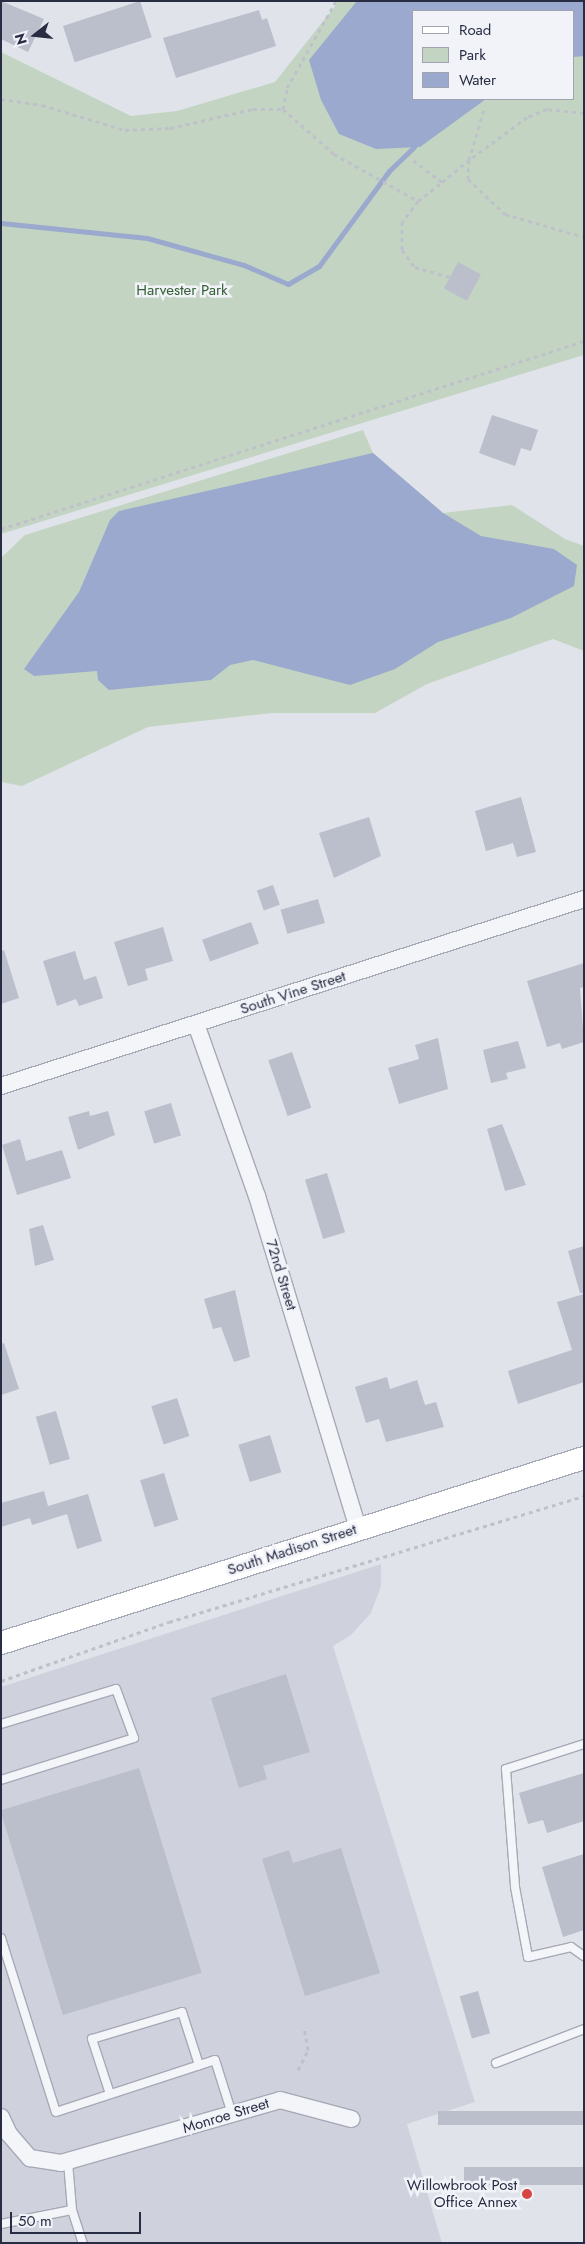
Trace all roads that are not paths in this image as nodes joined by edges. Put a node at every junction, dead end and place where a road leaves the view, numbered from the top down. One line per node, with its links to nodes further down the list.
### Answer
1 (584, 899): 2 (street, South Vine Street)
2 (196, 1024): 3 (street, South Vine Street); 5 (street, 72nd Street)
3 (1, 1086)
4 (584, 1458): 5 (street, South Madison Street)
5 (358, 1529): 6 (street, South Madison Street)
6 (1, 1643)
7 (1, 1724): 9 (lane)
8 (584, 1744): 11 (lane)
9 (1, 1780)
10 (1, 1938): 15 (lane)
11 (584, 1956)
12 (584, 2029): 13 (lane)
13 (496, 2063)
14 (199, 2065): 15 (lane); 15 (lane); 16 (lane)
15 (110, 2094)
16 (232, 2114): 18 (street, Monroe Street); 19 (street, Monroe Street)
17 (1, 2117): 19 (street)
18 (352, 2119)
19 (68, 2162): 20 (lane)
20 (72, 2210): 21 (lane); 22 (lane)
21 (1, 2224)
22 (83, 2243)

